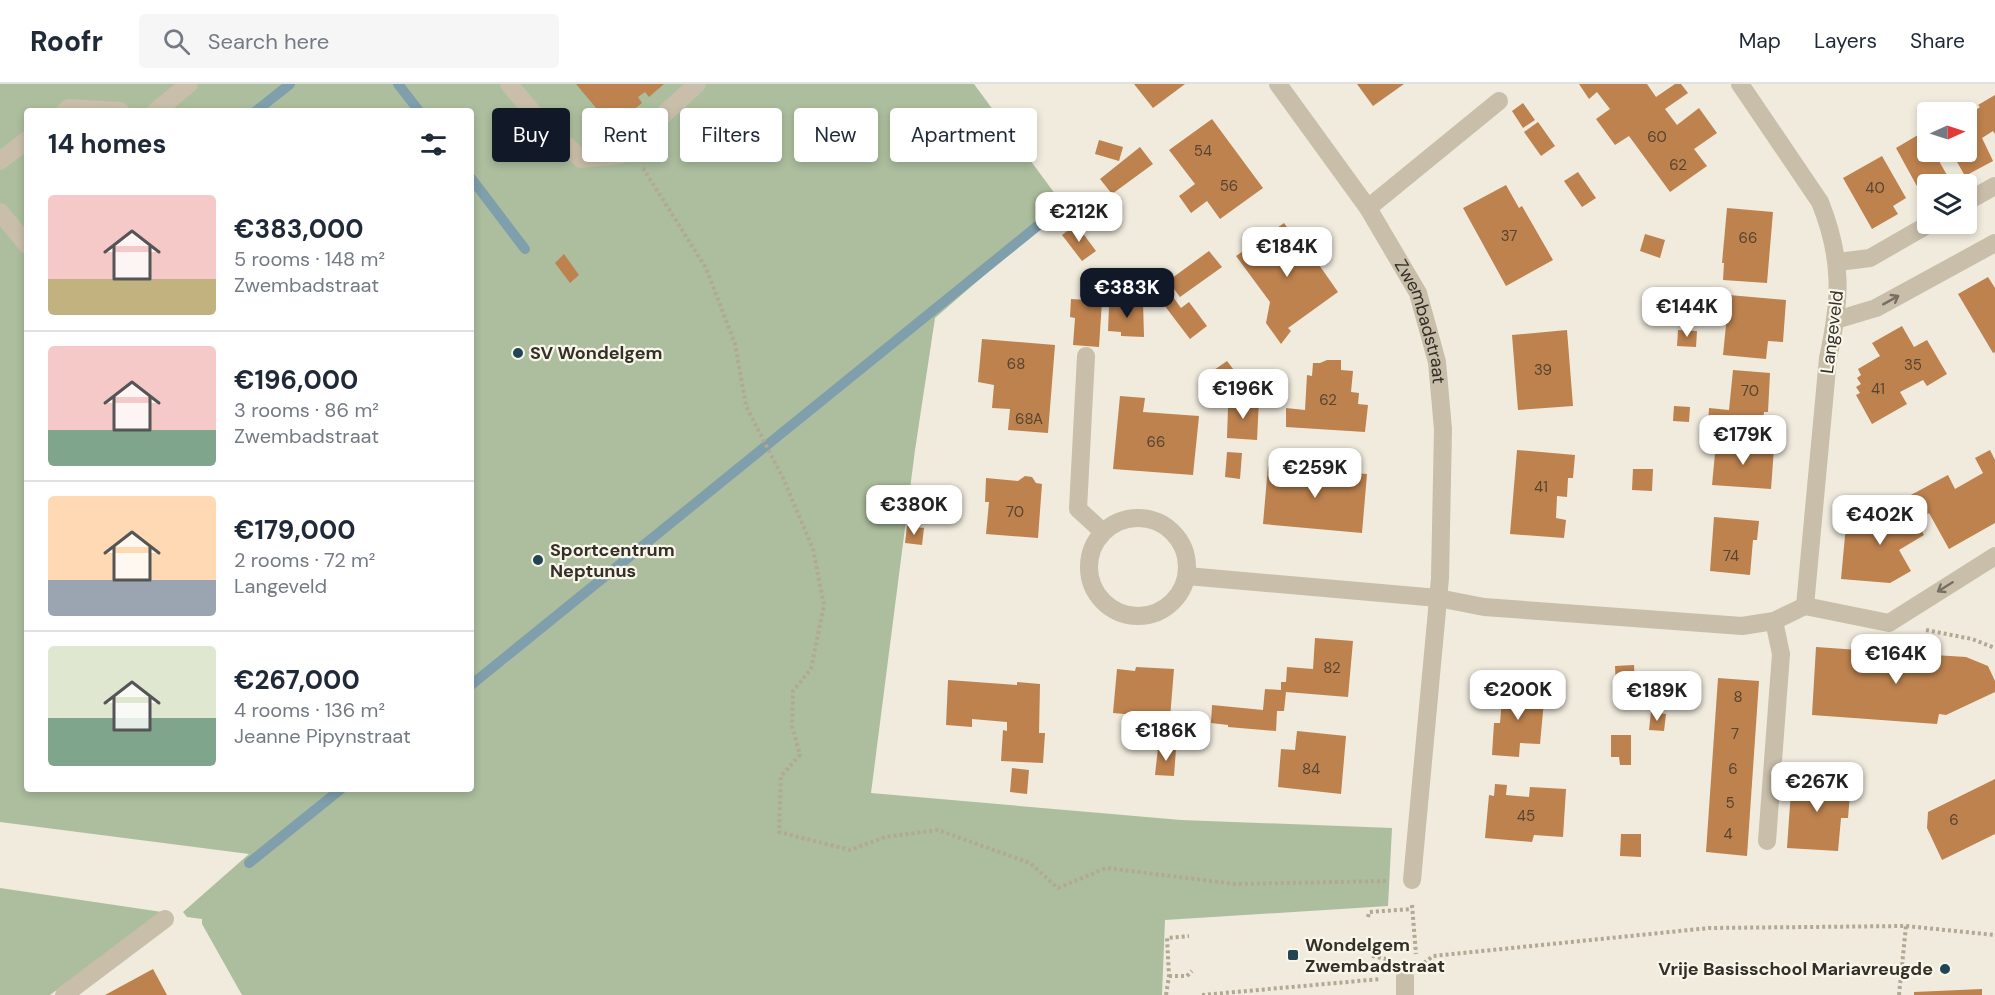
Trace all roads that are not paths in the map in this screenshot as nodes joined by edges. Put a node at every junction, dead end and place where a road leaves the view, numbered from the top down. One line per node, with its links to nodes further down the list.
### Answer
1 (189, 84): 7 (street)
2 (509, 84): 3 (street)
3 (697, 84)
4 (1278, 84): 12 (street, Zwembadstraat)
5 (1740, 84): 17 (street, Langeveld)
6 (1499, 101): 12 (street)
7 (160, 108)
8 (24, 142): 9 (street)
9 (0, 161)
10 (1995, 186): 11 (street)
11 (1977, 196)
12 (1368, 208): 23 (street, Zwembadstraat)
13 (0, 212): 15 (street)
14 (1917, 231): 17 (street)
15 (24, 241)
16 (1995, 243): 18 (street, one-way to 16)
17 (1838, 262): 18 (street, Langeveld)
18 (1836, 320): 24 (street, Langeveld)
19 (1086, 356): 20 (street)
20 (1103, 532): 22 (street); 22 (street)
21 (1995, 556): 24 (street, one-way to 24)
22 (1187, 576): 23 (street)
23 (1438, 598): 25 (street); 27 (street, Zwembadstraat)
24 (1805, 606): 25 (street)
25 (1774, 621): 26 (street)
26 (1767, 841)
27 (1412, 880)
28 (165, 919): 29 (street)
29 (64, 995)

